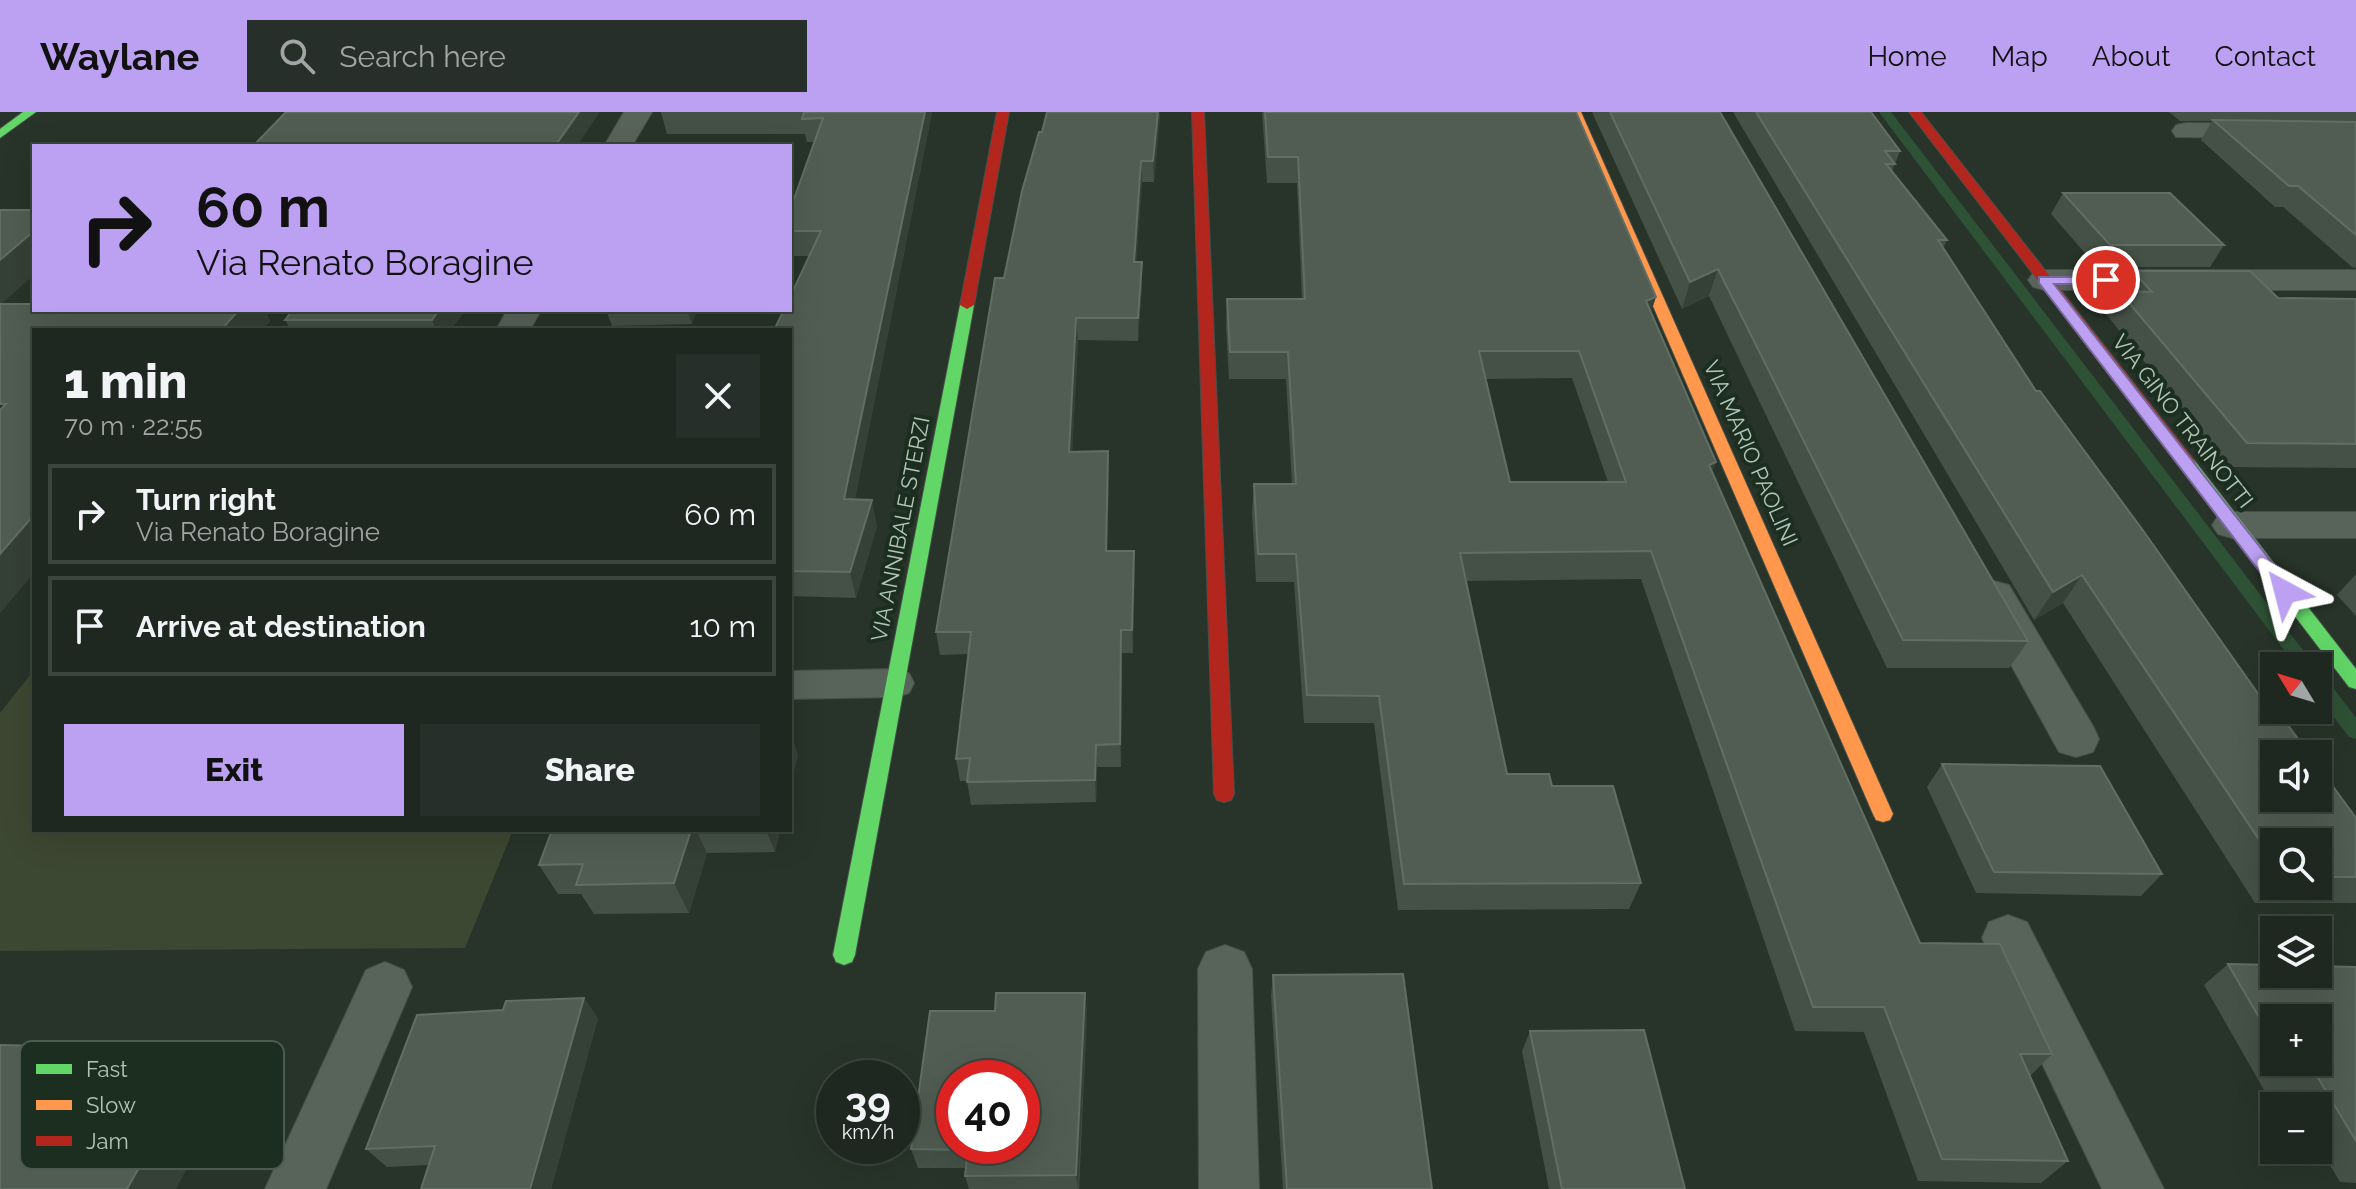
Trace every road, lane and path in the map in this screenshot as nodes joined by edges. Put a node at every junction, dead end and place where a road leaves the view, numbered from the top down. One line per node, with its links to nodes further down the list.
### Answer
1 (30, 112): 9 (street)
2 (638, 112): 10 (street)
3 (1003, 112): 17 (street, VIA ANNIBALE STERZI)
4 (1198, 112): 20 (street)
5 (1575, 112): 21 (street, VIA MARIO PAOLINI)
6 (1915, 112): 11 (street, VIA GINO TRAINOTTI)
7 (2186, 131): 8 (street)
8 (2356, 132)
9 (0, 135)
10 (619, 144)
11 (2044, 280): 12 (street); 13 (street, VIA GINO TRAINOTTI)
12 (2356, 280)
13 (2232, 525): 14 (street); 16 (street, VIA GINO TRAINOTTI)
14 (2356, 525)
15 (1974, 562): 19 (street)
16 (2356, 682)
17 (896, 683): 18 (lane); 23 (street, VIA ANNIBALE STERZI)
18 (792, 685)
19 (2076, 739)
20 (1224, 794)
21 (1883, 814)
22 (2008, 938): 28 (street)
23 (844, 955)
24 (1225, 969): 27 (street)
25 (385, 987): 26 (street)
26 (295, 1189)
27 (1229, 1189)
28 (2134, 1189)

